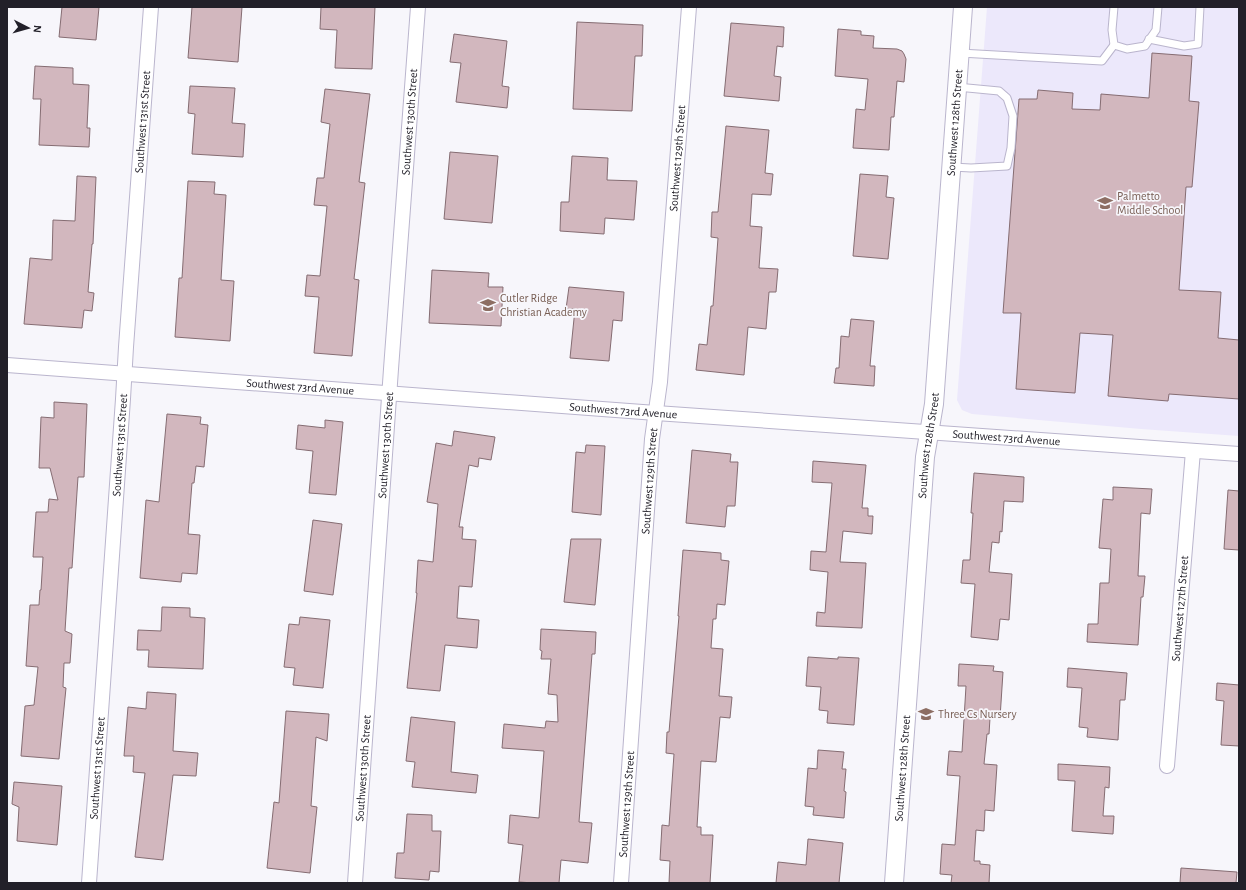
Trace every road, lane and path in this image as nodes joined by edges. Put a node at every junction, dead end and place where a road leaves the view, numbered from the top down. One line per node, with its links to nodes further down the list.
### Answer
1 (151, 7): 14 (street, Southwest 131st Street)
2 (418, 7): 15 (street, Southwest 130th Street)
3 (689, 7): 16 (street, Southwest 129th Street)
4 (963, 7): 10 (street, Southwest 128th Street)
5 (1114, 7): 9 (lane)
6 (1158, 7): 8 (lane)
7 (1200, 7): 8 (lane)
8 (1149, 39): 9 (lane)
9 (1114, 45): 10 (lane)
10 (960, 53): 11 (street, Southwest 128th Street)
11 (957, 87): 12 (street, Southwest 128th Street); 12 (lane)
12 (951, 167): 17 (street, Southwest 128th Street)
13 (7, 365): 14 (street, Southwest 73rd Avenue)
14 (124, 373): 15 (street, Southwest 73rd Avenue); 21 (street, Southwest 131st Street)
15 (390, 393): 16 (street, Southwest 73rd Avenue); 22 (street, Southwest 130th Street)
16 (656, 413): 17 (street, Southwest 73rd Avenue); 23 (street, Southwest 129th Street)
17 (929, 432): 18 (street, Southwest 73rd Avenue); 24 (street, Southwest 128th Street)
18 (1193, 451): 19 (street, Southwest 73rd Avenue); 20 (street, Southwest 127th Street)
19 (1239, 454)
20 (1167, 766)
21 (89, 883)
22 (355, 883)
23 (621, 883)
24 (894, 883)

